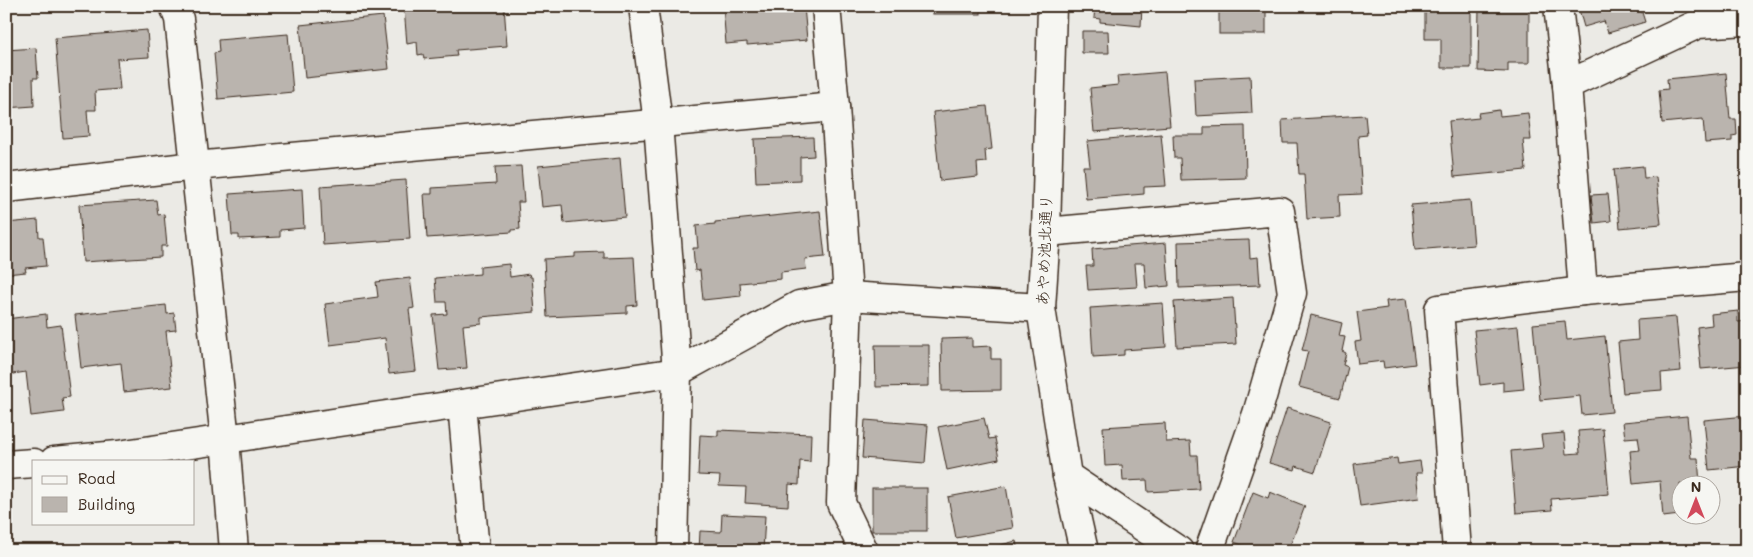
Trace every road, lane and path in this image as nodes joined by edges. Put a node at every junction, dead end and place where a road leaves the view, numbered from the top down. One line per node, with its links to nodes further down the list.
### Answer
1 (174, 6): 10 (street)
2 (643, 6): 9 (street)
3 (826, 6): 8 (street)
4 (1052, 6): 12 (street, あやめ池北通り)
5 (1558, 6): 7 (street)
6 (1747, 21): 7 (street)
7 (1567, 86): 14 (street)
8 (835, 107): 9 (street); 15 (street)
9 (658, 123): 10 (street); 17 (street)
10 (195, 166): 11 (street); 19 (street)
11 (6, 188)
12 (1046, 232): 16 (street, あやめ池北通り); 30 (street)
13 (1747, 277): 14 (street)
14 (1583, 291): 31 (street)
15 (848, 296): 16 (street); 17 (street); 27 (street)
16 (1041, 308): 23 (street, あやめ池北通り)
17 (677, 372): 18 (street); 26 (street)
18 (462, 404): 19 (street); 25 (street)
19 (225, 440): 20 (street); 24 (street)
20 (65, 460)
21 (32, 462): 22 (street)
22 (6, 465)
23 (1067, 476): 28 (street, あやめ池北通り); 29 (street)
24 (234, 551)
25 (476, 551)
26 (673, 551)
27 (864, 551)
28 (1084, 551)
29 (1179, 551)
30 (1209, 551)
31 (1457, 551)

